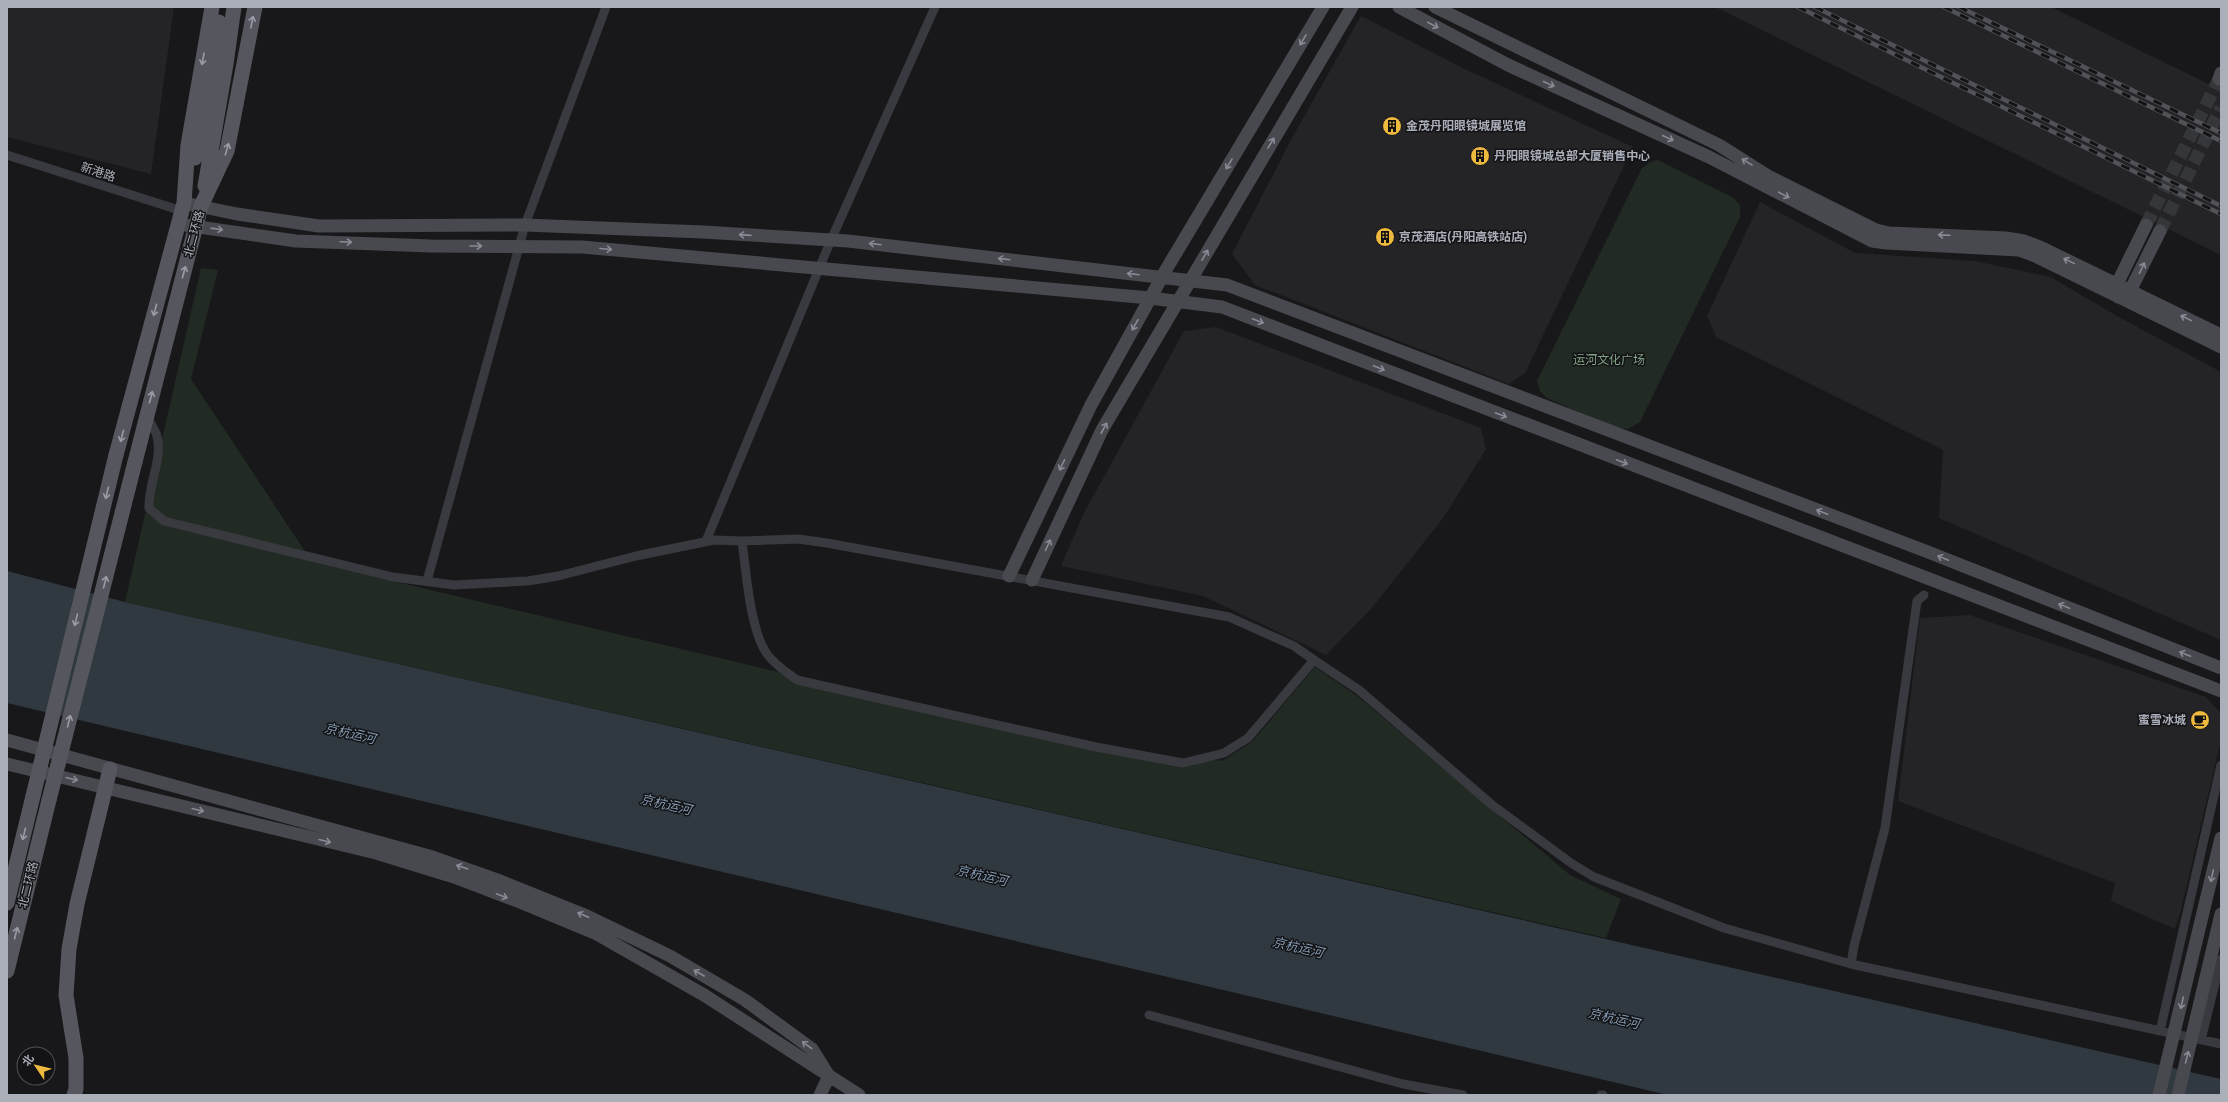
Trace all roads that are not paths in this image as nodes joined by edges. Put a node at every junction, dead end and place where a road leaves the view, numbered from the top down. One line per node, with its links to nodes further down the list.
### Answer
1 (212, 7): 13 (main road, 北二环路, one-way to 13)
2 (221, 7): 13 (main road)
3 (234, 7): 12 (main road)
4 (255, 7): 12 (main road, 北二环路, one-way to 4)
5 (606, 7): 14 (street)
6 (935, 7): 18 (street)
7 (1323, 7): 21 (street, one-way to 21)
8 (1352, 7): 22 (street, one-way to 8)
9 (1399, 7): 23 (street, one-way to 23)
10 (1435, 7): 23 (street, one-way to 10)
11 (7, 156): 13 (street, 新港路)
12 (201, 206): 13 (street); 14 (street); 16 (main road, 北二环路)
13 (182, 212): 16 (street); 45 (main road, 北二环路, one-way to 45, bridge)
14 (525, 225): 18 (street, one-way to 14); 19 (street)
15 (2146, 225): 23 (street)
16 (196, 226): 19 (street, one-way to 19); 29 (main road, 北二环路, one-way to 16)
17 (2160, 231): 24 (street, one-way to 17)
18 (831, 240): 20 (street); 21 (street, one-way to 18)
19 (520, 246): 20 (street, one-way to 20); 34 (street)
20 (819, 269): 25 (street); 30 (street)
21 (1162, 277): 22 (street); 25 (street)
22 (1190, 280): 26 (street); 37 (street, one-way to 22)
23 (2118, 291): 24 (street); 28 (street)
24 (2130, 291): 27 (street, one-way to 24)
25 (1150, 298): 26 (street); 32 (street, one-way to 32)
26 (1177, 302): 33 (street, one-way to 26); 38 (street, one-way to 38)
27 (2221, 335)
28 (2221, 347)
29 (147, 415): 34 (street); 49 (main road, 北二环路, one-way to 29, bridge)
30 (706, 541): 31 (street); 34 (street)
31 (742, 541): 32 (street); 36 (street)
32 (1009, 576): 33 (street)
33 (1032, 580): 36 (street)
34 (427, 581)
35 (1924, 595): 48 (street)
36 (1314, 660): 48 (street)
37 (2221, 668)
38 (2221, 691)
39 (7, 740): 42 (street)
40 (7, 764): 43 (street, one-way to 43)
41 (2221, 765): 51 (street)
42 (110, 769): 43 (main road); 54 (street, one-way to 42)
43 (106, 788): 54 (street, one-way to 54); 55 (main road)
44 (2221, 838): 59 (street, one-way to 59, bridge)
45 (7, 904)
46 (2221, 914): 60 (street, one-way to 46, bridge)
47 (2221, 959): 52 (street)
48 (1851, 964): 51 (street)
49 (7, 970)
50 (1149, 1014): 58 (street)
51 (2160, 1031): 52 (street)
52 (2201, 1040): 53 (street)
53 (2221, 1044)
54 (829, 1076): 56 (street); 57 (street)
55 (74, 1095)
56 (820, 1095)
57 (859, 1095)
58 (1462, 1095)
59 (2159, 1095)
60 (2178, 1095)

